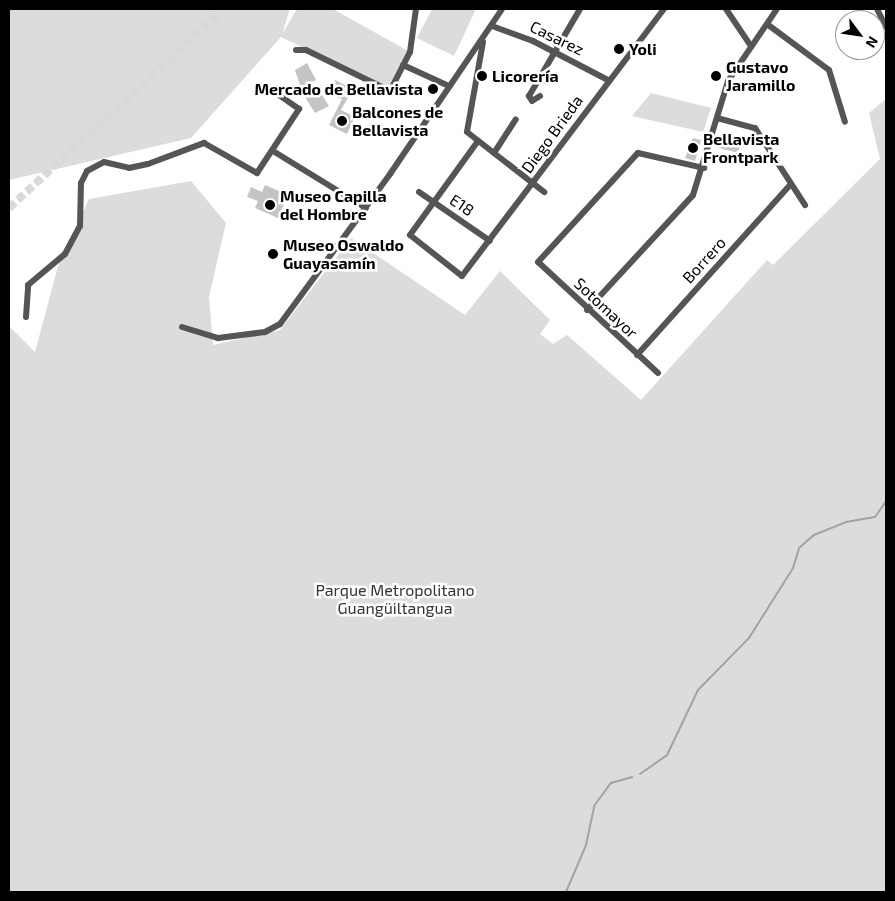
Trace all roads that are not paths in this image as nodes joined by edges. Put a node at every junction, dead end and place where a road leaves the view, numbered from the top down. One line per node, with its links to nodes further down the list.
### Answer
1 (416, 9): 15 (street)
2 (502, 9): 9 (street)
3 (580, 9): 14 (street)
4 (664, 9): 16 (street, Diego Brieda)
5 (726, 9): 12 (street)
6 (777, 9): 8 (street)
7 (877, 9): 10 (street)
8 (767, 24): 12 (street); 22 (street)
9 (492, 26): 11 (street); 14 (street, Casarez)
10 (886, 27)
11 (483, 40): 17 (street); 23 (street)
12 (751, 46): 20 (street)
13 (296, 50): 15 (street)
14 (556, 52): 16 (street, Casarez); 19 (street)
15 (403, 65): 17 (street)
16 (608, 80): 27 (street, Diego Brieda)
17 (449, 86): 33 (street)
18 (275, 92): 24 (street)
19 (540, 96)
20 (718, 118): 26 (street); 28 (street)
21 (516, 119): 25 (street)
22 (845, 122)
23 (478, 141): 25 (street); 31 (street)
24 (273, 151): 33 (street); 36 (street)
25 (494, 153): 27 (street)
26 (704, 168): 35 (street); 35 (street, Sotomayor)
27 (533, 184): 30 (street); 34 (street, Diego Brieda)
28 (791, 184): 32 (street); 38 (street, Borrero)
29 (419, 192): 31 (street, E18)
30 (544, 192)
31 (432, 202): 34 (street, E18); 34 (street, Diego Brieda)
32 (805, 205)
33 (366, 208): 37 (street)
34 (490, 241)
35 (588, 310): 38 (street, Sotomayor)
36 (26, 317)
37 (182, 327)
38 (637, 355): 39 (street, Sotomayor)
39 (658, 373)

